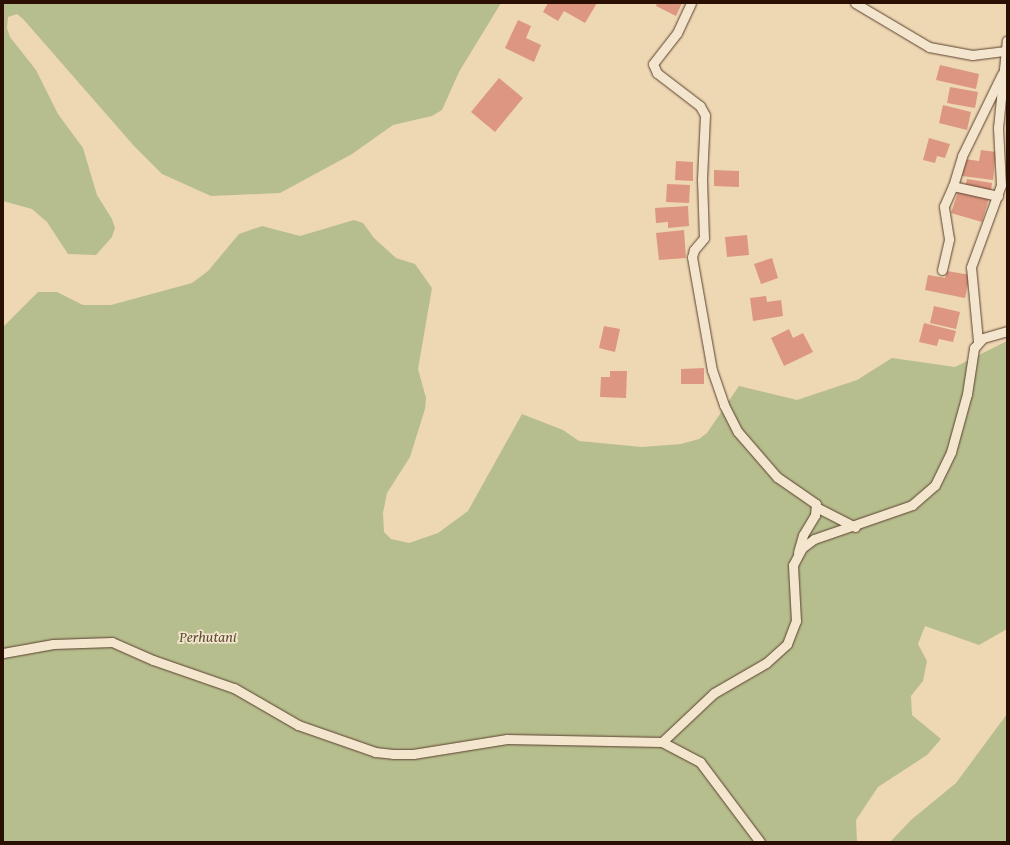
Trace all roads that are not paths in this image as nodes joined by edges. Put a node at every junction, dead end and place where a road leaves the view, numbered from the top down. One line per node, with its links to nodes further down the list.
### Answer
1 (691, 3): 11 (street)
2 (855, 3): 4 (street)
3 (1007, 40): 4 (street)
4 (1004, 51): 5 (street)
5 (1003, 72): 6 (street); 7 (street)
6 (953, 186): 7 (street); 8 (street)
7 (998, 196): 10 (street)
8 (942, 270)
9 (1007, 330): 10 (street)
10 (978, 341): 12 (street)
11 (816, 507): 12 (street); 13 (street)
12 (855, 527): 13 (street)
13 (798, 552): 15 (street)
14 (3, 653): 15 (street)
15 (662, 742): 16 (street)
16 (760, 842)

